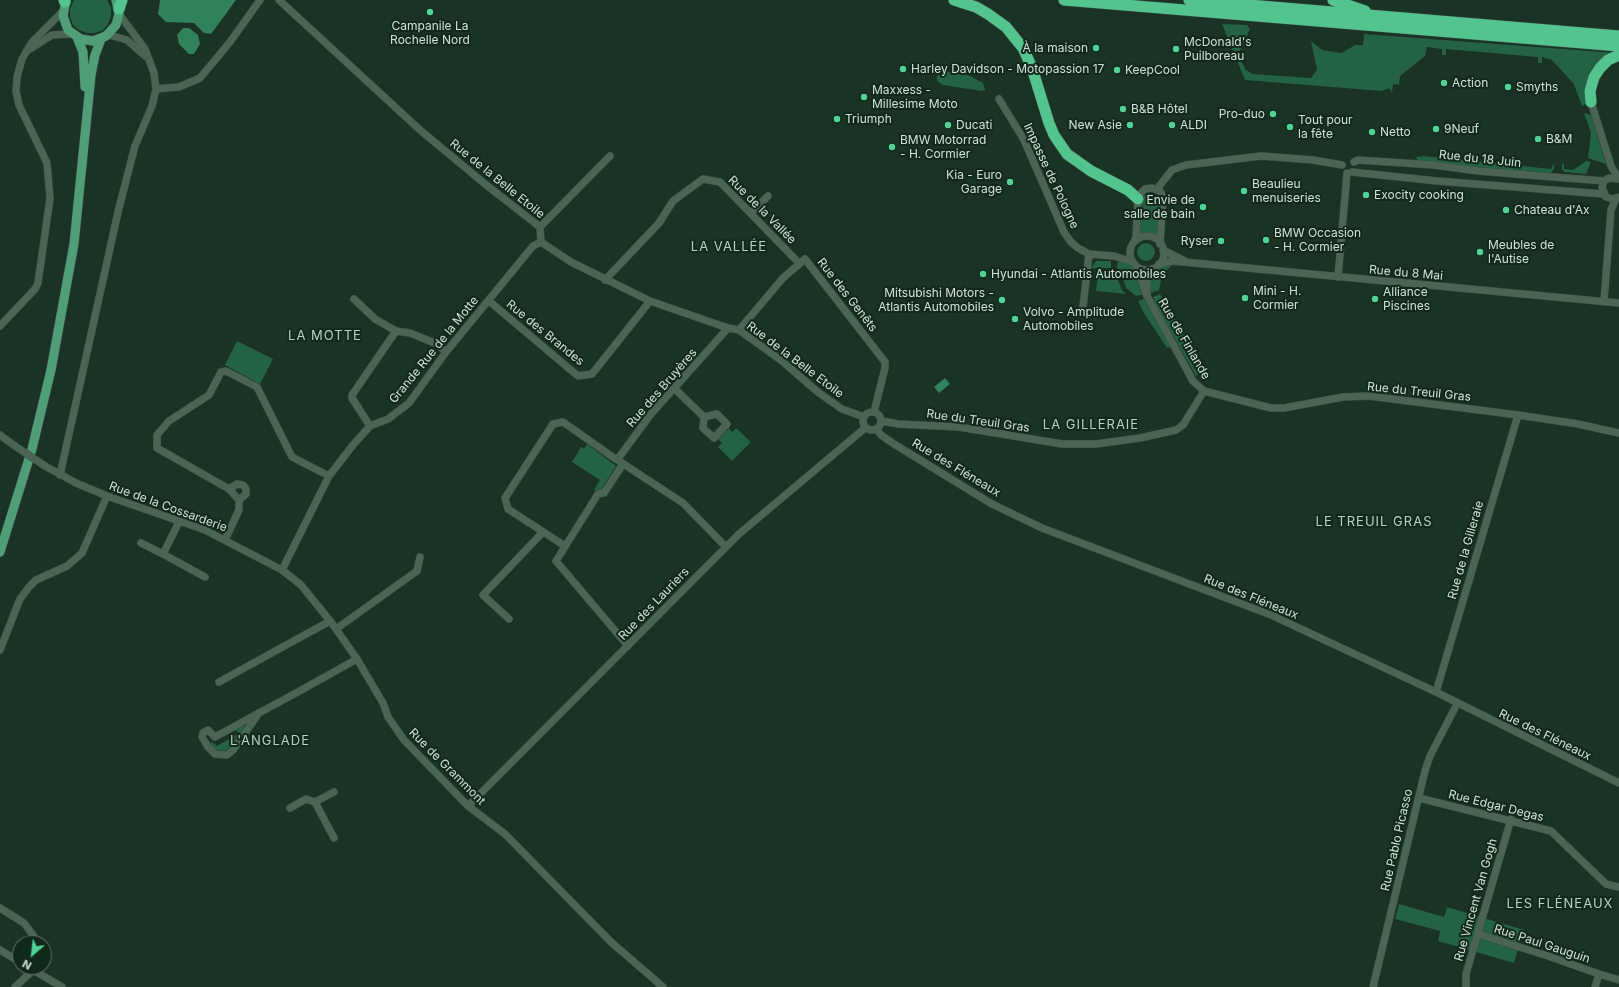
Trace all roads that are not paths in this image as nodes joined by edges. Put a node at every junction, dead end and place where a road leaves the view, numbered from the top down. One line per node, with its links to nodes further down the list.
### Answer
1 (260, 0): 17 (street)
2 (279, 0): 35 (street, Rue de la Belle Etoile)
3 (954, 0): 32 (highway)
4 (1064, 0): 13 (highway)
5 (1189, 0): 9 (highway)
6 (1333, 0): 9 (highway)
7 (64, 3): 10 (main road); 14 (street)
8 (119, 6): 12 (main road); 16 (street)
9 (1383, 17): 11 (highway)
10 (74, 36): 12 (main road); 14 (street); 20 (main road)
11 (1619, 36)
12 (105, 37): 16 (street); 20 (main road)
13 (1619, 46)
14 (27, 51): 55 (street)
15 (1619, 55): 19 (highway)
16 (150, 62): 17 (street)
17 (156, 89): 73 (street)
18 (999, 99): 39 (street, Impasse de Pologne)
19 (1591, 102): 24 (street)
20 (86, 116): 84 (main road)
21 (610, 156): 35 (street)
22 (1354, 162): 23 (street); 25 (street); 27 (street, Rue du 18 Juin)
23 (1342, 165): 25 (street); 28 (street)
24 (1611, 168): 26 (street); 27 (street)
25 (1350, 173): 30 (street); 46 (street)
26 (1619, 178): 27 (street, Rue du 18 Juin)
27 (1606, 180): 30 (street)
28 (1157, 189): 32 (street); 38 (street)
29 (768, 196): 34 (street)
30 (1606, 196): 31 (street); 33 (street)
31 (1618, 198): 33 (street)
32 (1138, 200): 37 (street)
33 (1611, 210): 52 (street)
34 (751, 213): 41 (street, Rue de la Vallée); 47 (street, Rue de la Vallée)
35 (540, 226): 36 (street, Rue de la Belle Etoile)
36 (541, 242): 47 (street, Rue de la Belle Etoile); 50 (street, Grande Rue de la Motte)
37 (1132, 245): 38 (street); 40 (street); 43 (street)
38 (1162, 247): 42 (street); 44 (street)
39 (1089, 254): 40 (street, Impasse de Pologne); 54 (street)
40 (1114, 256): 43 (street, Impasse de Pologne)
41 (799, 263): 57 (street, Rue des Genêts); 62 (street, Rue des Genêts)
42 (1190, 263): 44 (street, Rue du 8 Mai); 46 (street, Rue du 8 Mai)
43 (1134, 264): 45 (street); 48 (street, Rue de Finlande)
44 (1159, 264): 45 (street)
45 (1152, 269): 48 (street, Rue de Finlande)
46 (1338, 277): 52 (street, Rue du 8 Mai)
47 (606, 280): 51 (street, Rue de la Belle Etoile)
48 (1147, 296): 61 (street, Rue de Finlande)
49 (354, 299): 58 (street)
50 (489, 301): 51 (street, Rue des Brandes); 59 (street, Grande Rue de la Motte)
51 (650, 301): 56 (street, Rue de la Belle Etoile)
52 (1604, 301): 53 (street, Rue du 8 Mai)
53 (1619, 303)
54 (1083, 307)
55 (0, 326)
56 (728, 328): 57 (street, Rue de la Belle Etoile); 60 (street, Rue des Bruyères)
57 (739, 330): 65 (street, Rue de la Belle Etoile)
58 (396, 332): 59 (street); 67 (street)
59 (446, 352): 67 (street, Grande Rue de la Motte)
60 (675, 389): 64 (street); 72 (street, Rue des Bruyères)
61 (1204, 391): 63 (street, Rue du Treuil Gras); 66 (street, Rue du Treuil Gras)
62 (874, 412): 65 (street); 66 (street)
63 (1518, 415): 70 (street, Rue du Treuil Gras); 96 (street, Rue de la Gilleraie)
64 (704, 417)
65 (864, 418): 68 (street)
66 (882, 421): 69 (street)
67 (370, 426): 74 (street, Grande Rue de la Motte)
68 (865, 428): 69 (street); 83 (street, Rue des Lauriers)
69 (877, 430): 96 (street, Rue des Fléneaux)
70 (1619, 433)
71 (0, 435): 73 (street, Rue de la Cossarderie, bridge)
72 (620, 462): 79 (street); 82 (street, Rue des Bruyères); 83 (street)
73 (60, 475): 76 (street, Rue de la Cossarderie)
74 (329, 476): 75 (street); 87 (street, Grande Rue de la Motte)
75 (229, 489): 77 (street); 77 (street)
76 (107, 496): 78 (street, Rue de la Cossarderie); 93 (street)
77 (239, 500): 80 (street)
78 (179, 522): 80 (street, Rue de la Cossarderie); 85 (street)
79 (543, 532): 82 (street); 89 (street)
80 (225, 540): 87 (street, Rue de la Cossarderie)
81 (141, 543): 85 (street)
82 (565, 546): 92 (street, Rue des Bruyères)
83 (726, 547): 92 (street, Rue des Lauriers)
84 (0, 552)
85 (163, 554): 88 (street)
86 (420, 557): 91 (street)
87 (282, 570): 90 (street, Rue de Grammont)
88 (205, 577)
89 (509, 619)
90 (330, 621): 91 (street, Rue de Grammont); 95 (street)
91 (336, 629): 94 (street, Rue de Grammont)
92 (628, 646): 103 (street, Rue des Lauriers)
93 (0, 650)
94 (357, 658): 98 (street); 103 (street, Rue de Grammont)
95 (219, 682)
96 (1436, 692): 97 (street, Rue des Fléneaux)
97 (1457, 704): 99 (street, Rue des Fléneaux); 101 (street, Rue Pablo Picasso)
98 (259, 713): 98 (street)
99 (1619, 783)
100 (334, 792): 102 (street)
101 (1419, 798): 105 (street, Rue Edgar Degas); 120 (street, Rue Pablo Picasso)
102 (315, 802): 104 (street); 106 (street)
103 (468, 806): 119 (street, Rue de Grammont)
104 (290, 808)
105 (1511, 820): 107 (street, Rue Edgar Degas); 109 (street, Rue Vincent Van Gogh)
106 (334, 838)
107 (1619, 887)
108 (0, 908): 110 (street)
109 (1478, 934): 113 (street, Rue Paul Gauguin); 121 (street, Rue Vincent Van Gogh)
110 (33, 935)
111 (0, 950): 112 (street)
112 (12, 957)
113 (1599, 974): 116 (street, Rue Paul Gauguin); 122 (street)
114 (27, 975): 117 (street)
115 (43, 975): 118 (street)
116 (1619, 980)
117 (15, 987)
118 (62, 987)
119 (663, 987)
120 (1373, 987)
121 (1466, 987)
122 (1595, 987)

